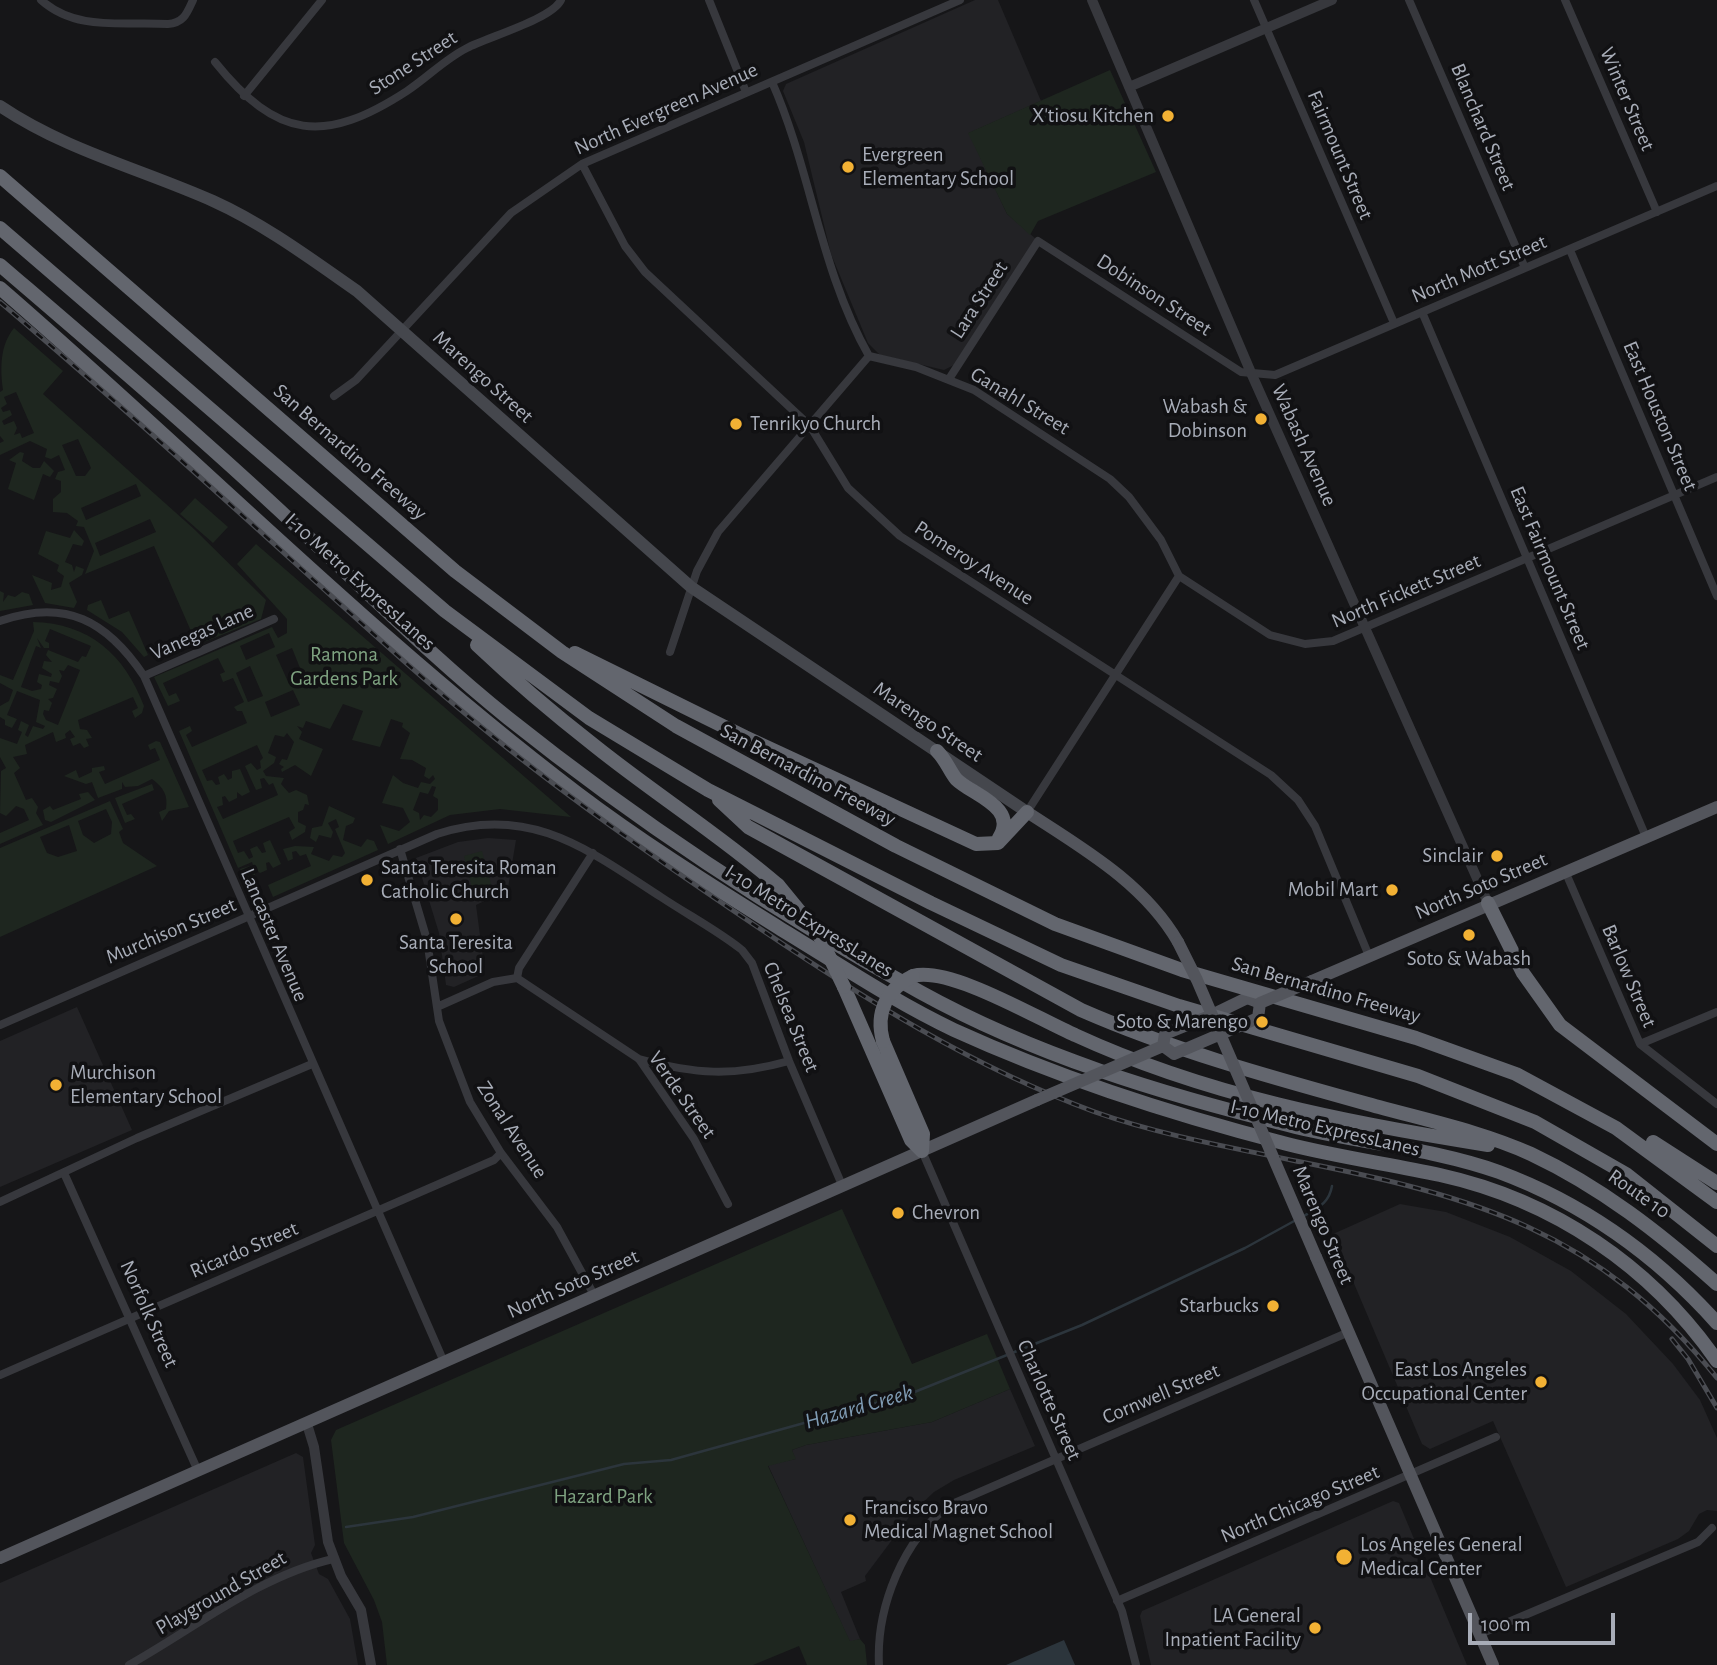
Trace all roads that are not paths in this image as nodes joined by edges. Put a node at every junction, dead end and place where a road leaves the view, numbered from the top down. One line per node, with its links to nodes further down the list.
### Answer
1 (41, 0): 2 (street)
2 (193, 0)
3 (322, 0): 17 (street)
4 (561, 0): 17 (street, Stone Street)
5 (709, 0): 16 (street)
6 (960, 0): 14 (street, North Evergreen Avenue)
7 (1092, 0): 15 (street, Wabash Avenue)
8 (1254, 0): 12 (street, Fairmount Street)
9 (1332, 0): 12 (street)
10 (1409, 0): 27 (street, Blanchard Street)
11 (1565, 0): 22 (street, Winter Street)
12 (1266, 28): 15 (street); 30 (street, Fairmount Street)
13 (215, 62): 17 (street, Stone Street)
14 (772, 82): 16 (street, North Evergreen Avenue); 32 (street)
15 (1129, 87): 33 (street, Wabash Avenue)
16 (746, 92): 19 (street, North Evergreen Avenue)
17 (244, 96)
18 (0, 106): 31 (main road, Marengo Street)
19 (582, 164): 31 (street, North Evergreen Avenue); 36 (street, Pomeroy Avenue)
20 (0, 176): 46 (highway, San Bernardino Freeway)
21 (1717, 186): 22 (street, North Mott Street)
22 (1657, 212): 25 (street, North Mott Street)
23 (0, 228): 40 (highway)
24 (1038, 241): 33 (street, Dobinson Street); 34 (street, Lara Street)
25 (1570, 250): 27 (street, North Mott Street); 38 (street, East Houston Street)
26 (0, 265): 92 (highway, I-10 Metro ExpressLanes)
27 (1525, 268): 29 (street, North Mott Street)
28 (0, 288): 94 (highway, I-10 Metro ExpressLanes)
29 (1422, 312): 30 (street, North Mott Street); 39 (street, East Fairmount Street)
30 (1394, 323): 33 (street, North Mott Street)
31 (401, 329): 35 (street, North Evergreen Avenue); 42 (main road, Marengo Street)
32 (869, 356): 34 (street, Ganahl Street); 36 (street)
33 (1252, 375): 47 (street, Wabash Avenue)
34 (949, 379): 41 (street, Ganahl Street)
35 (334, 396)
36 (810, 426): 42 (street); 49 (street, Pomeroy Avenue)
37 (1717, 477): 38 (street, North Fickett Street)
38 (1674, 496): 39 (street, North Fickett Street); 43 (street, East Houston Street)
39 (1527, 560): 47 (street, North Fickett Street); 55 (street, East Fairmount Street)
40 (386, 562): 52 (highway); 78 (highway, bridge)
41 (1179, 576): 47 (street, North Fickett Street); 49 (street)
42 (691, 587): 48 (street); 51 (main road, Marengo Street)
43 (1717, 596)
44 (274, 619): 50 (street, Vanegas Lane)
45 (0, 621): 50 (street, Lancaster Avenue)
46 (527, 627): 56 (highway); 75 (highway, San Bernardino Freeway)
47 (1364, 628): 60 (street, Wabash Avenue)
48 (670, 652)
49 (1118, 675): 54 (street); 62 (street, Pomeroy Avenue)
50 (144, 676): 61 (street, Lancaster Avenue)
51 (937, 751): 54 (main road, Marengo Street); 56 (highway)
52 (708, 790): 80 (highway); 88 (highway)
53 (1717, 807): 55 (main road, North Soto Street)
54 (1027, 812): 56 (highway); 67 (main road, Marengo Street, bridge)
55 (1646, 837): 59 (main road, North Soto Street)
56 (990, 846)
57 (400, 849): 58 (street, Murchison Street); 61 (street, Murchison Street); 65 (street, Zonal Avenue)
58 (593, 853): 63 (street); 73 (street, Chelsea Street)
59 (1565, 871): 60 (main road, North Soto Street); 70 (street, Barlow Street)
60 (1488, 903): 62 (main road, North Soto Street); 77 (highway)
61 (247, 917): 68 (street, Murchison Street); 74 (street, Lancaster Avenue)
62 (1369, 956): 64 (main road, North Soto Street, bridge)
63 (517, 978): 65 (street); 72 (street, Verde Street)
64 (1260, 1003): 67 (main road, North Soto Street); 69 (main road, North Soto Street, bridge)
65 (437, 1007): 79 (street, Zonal Avenue)
66 (1717, 1012): 70 (street)
67 (1212, 1015): 69 (main road, Marengo Street, bridge); 71 (main road, North Soto Street, bridge)
68 (0, 1026)
69 (1220, 1034): 71 (main road, North Soto Street, bridge); 93 (main road, Marengo Street, bridge)
70 (1640, 1044): 76 (street, Barlow Street)
71 (1163, 1046): 78 (main road, North Soto Street, bridge)
72 (639, 1059): 73 (street); 86 (street, Verde Street)
73 (789, 1061): 83 (street, Chelsea Street)
74 (312, 1064): 81 (street); 87 (street, Lancaster Avenue)
75 (1552, 1091): 82 (highway); 85 (highway, San Bernardino Freeway)
76 (1717, 1104)
77 (1717, 1144)
78 (922, 1151): 80 (highway, bridge); 83 (main road, North Soto Street); 99 (street, Charlotte Street)
79 (501, 1153): 87 (street, Ricardo Street); 90 (street, Zonal Avenue)
80 (1528, 1153): 89 (highway, Route 10)
81 (64, 1173): 84 (street); 91 (street, Norfolk Street)
82 (1717, 1184)
83 (842, 1185): 90 (main road, North Soto Street)
84 (0, 1202)
85 (1717, 1202)
86 (727, 1204)
87 (375, 1211): 91 (street, Ricardo Street); 95 (street, Lancaster Avenue)
88 (1717, 1246)
89 (1717, 1284)
90 (594, 1295): 95 (main road, North Soto Street)
91 (130, 1318): 96 (street, Ricardo Street); 100 (street, Norfolk Street)
92 (1717, 1323)
93 (1349, 1332): 99 (street, Cornwell Street); 101 (main road, Marengo Street)
94 (1717, 1361)
95 (444, 1362): 97 (main road, North Soto Street)
96 (0, 1375)
97 (307, 1424): 100 (main road, North Soto Street); 104 (street)
98 (1496, 1437): 101 (street, North Chicago Street)
99 (1056, 1458): 105 (street, Charlotte Street); 109 (street, Cornwell Street)
100 (198, 1471): 103 (main road, North Soto Street)
101 (1412, 1474): 105 (street, North Chicago Street); 106 (main road, Marengo Street)
102 (1712, 1528): 106 (street)
103 (0, 1558)
104 (333, 1559): 107 (street, Playground Street); 108 (street)
105 (1117, 1601): 110 (street, Charlotte Street)
106 (1480, 1634): 111 (main road, Marengo Street)
107 (129, 1665)
108 (371, 1665)
109 (879, 1665)
110 (1136, 1665)
111 (1493, 1665)

